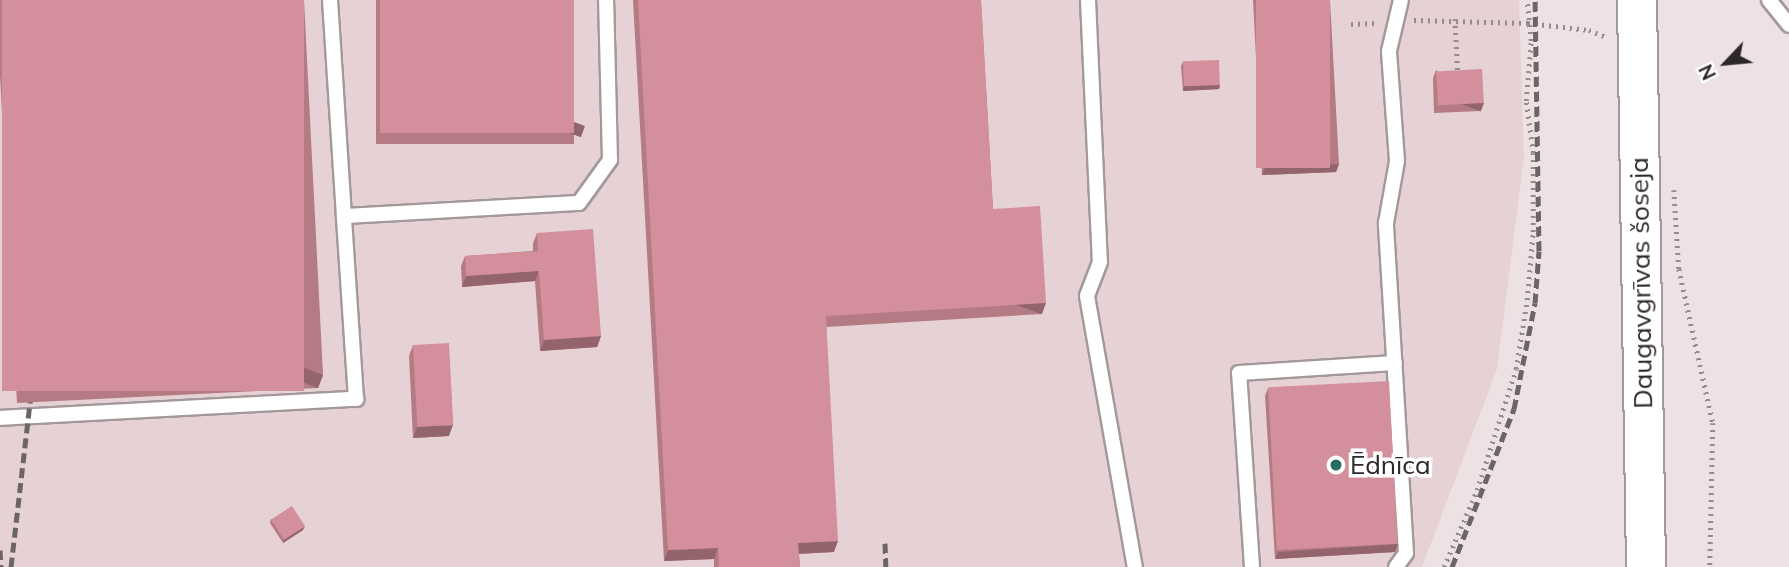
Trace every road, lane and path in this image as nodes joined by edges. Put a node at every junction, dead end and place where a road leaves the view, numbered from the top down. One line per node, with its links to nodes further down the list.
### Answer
1 (330, 0): 15 (lane)
2 (606, 0): 15 (lane)
3 (1088, 0): 18 (lane)
4 (1401, 0): 16 (lane)
5 (1527, 0): 10 (path)
6 (1637, 0): 22 (main road, Daugavgrīvas šoseja)
7 (1777, 2): 11 (lane)
8 (1437, 19): 9 (path)
9 (1455, 19): 10 (path); 13 (path)
10 (1528, 23): 12 (path); 21 (path)
11 (1789, 25)
12 (1565, 26)
13 (1458, 72)
14 (1673, 188): 23 (path)
15 (344, 216): 17 (lane)
16 (1395, 363): 19 (lane); 20 (lane)
17 (0, 418)
18 (1135, 567)
19 (1252, 567)
20 (1396, 567)
21 (1444, 567)
22 (1646, 567)
23 (1710, 567)

